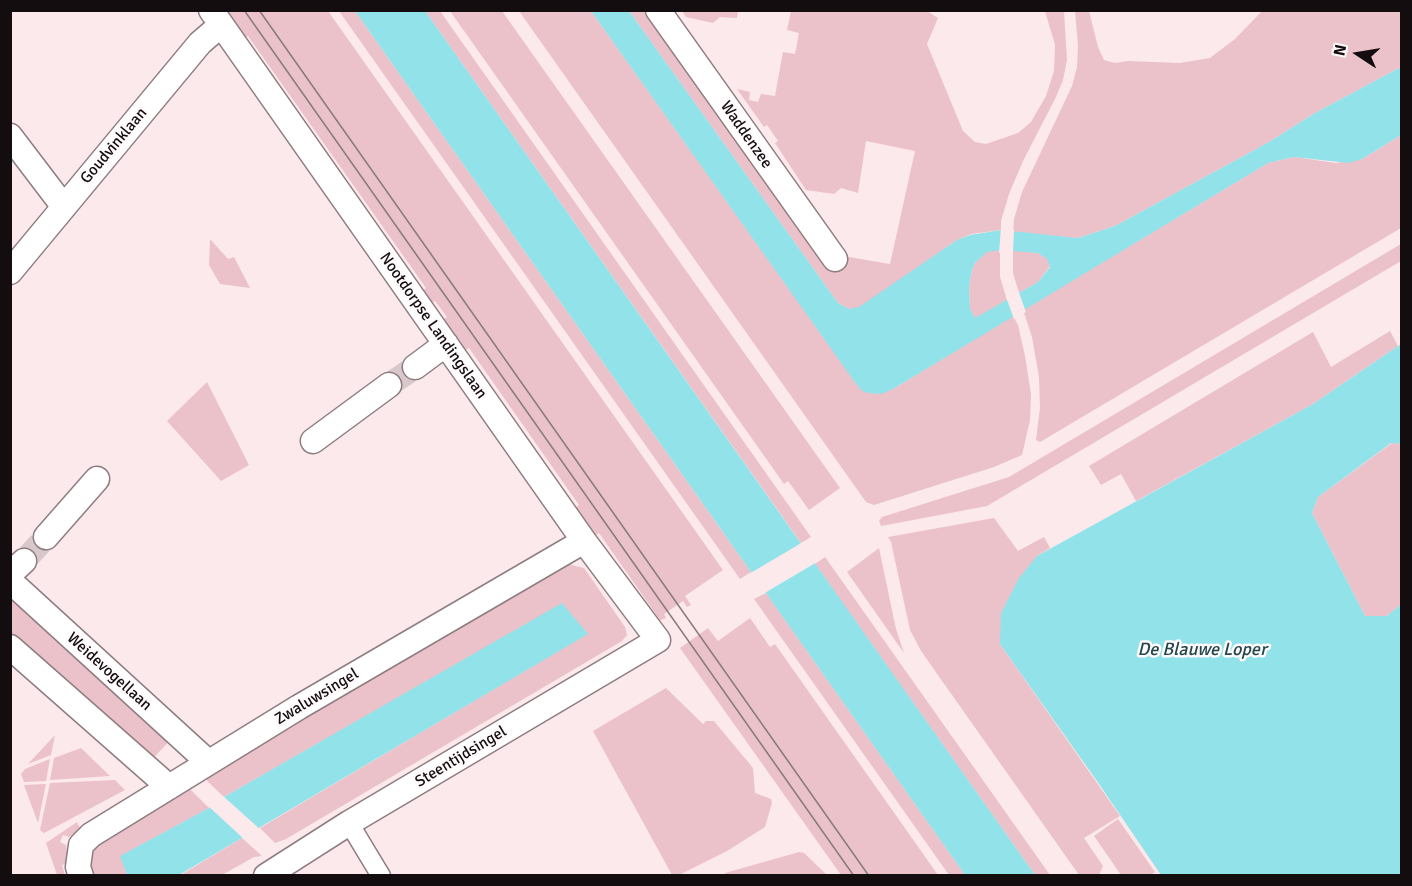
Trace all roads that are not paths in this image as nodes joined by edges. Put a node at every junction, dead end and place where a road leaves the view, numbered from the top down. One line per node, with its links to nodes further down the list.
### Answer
1 (658, 10): 5 (street, Waddenzee)
2 (216, 18): 4 (street, Goudvinklaan); 7 (street, Nootdorpse Landingslaan)
3 (10, 135): 4 (street)
4 (64, 207): 6 (street, Goudvinklaan)
5 (835, 259)
6 (10, 272)
7 (446, 344): 8 (street); 13 (street, Nootdorpse Landingslaan)
8 (415, 367)
9 (389, 385): 10 (street)
10 (313, 441)
11 (97, 479): 12 (street)
12 (46, 537)
13 (584, 541): 15 (street, Nootdorpse Landingslaan); 17 (street, Zwaluwsingel)
14 (10, 581): 17 (street, Weidevogellaan)
15 (658, 640): 19 (street, Steentijdsingel)
16 (10, 647): 18 (street)
17 (208, 762): 18 (street, Zwaluwsingel)
18 (169, 787): 20 (street, Zwaluwsingel)
19 (349, 824): 21 (street, Steentijdsingel); 22 (street)
20 (81, 876)
21 (266, 876)
22 (381, 876)

